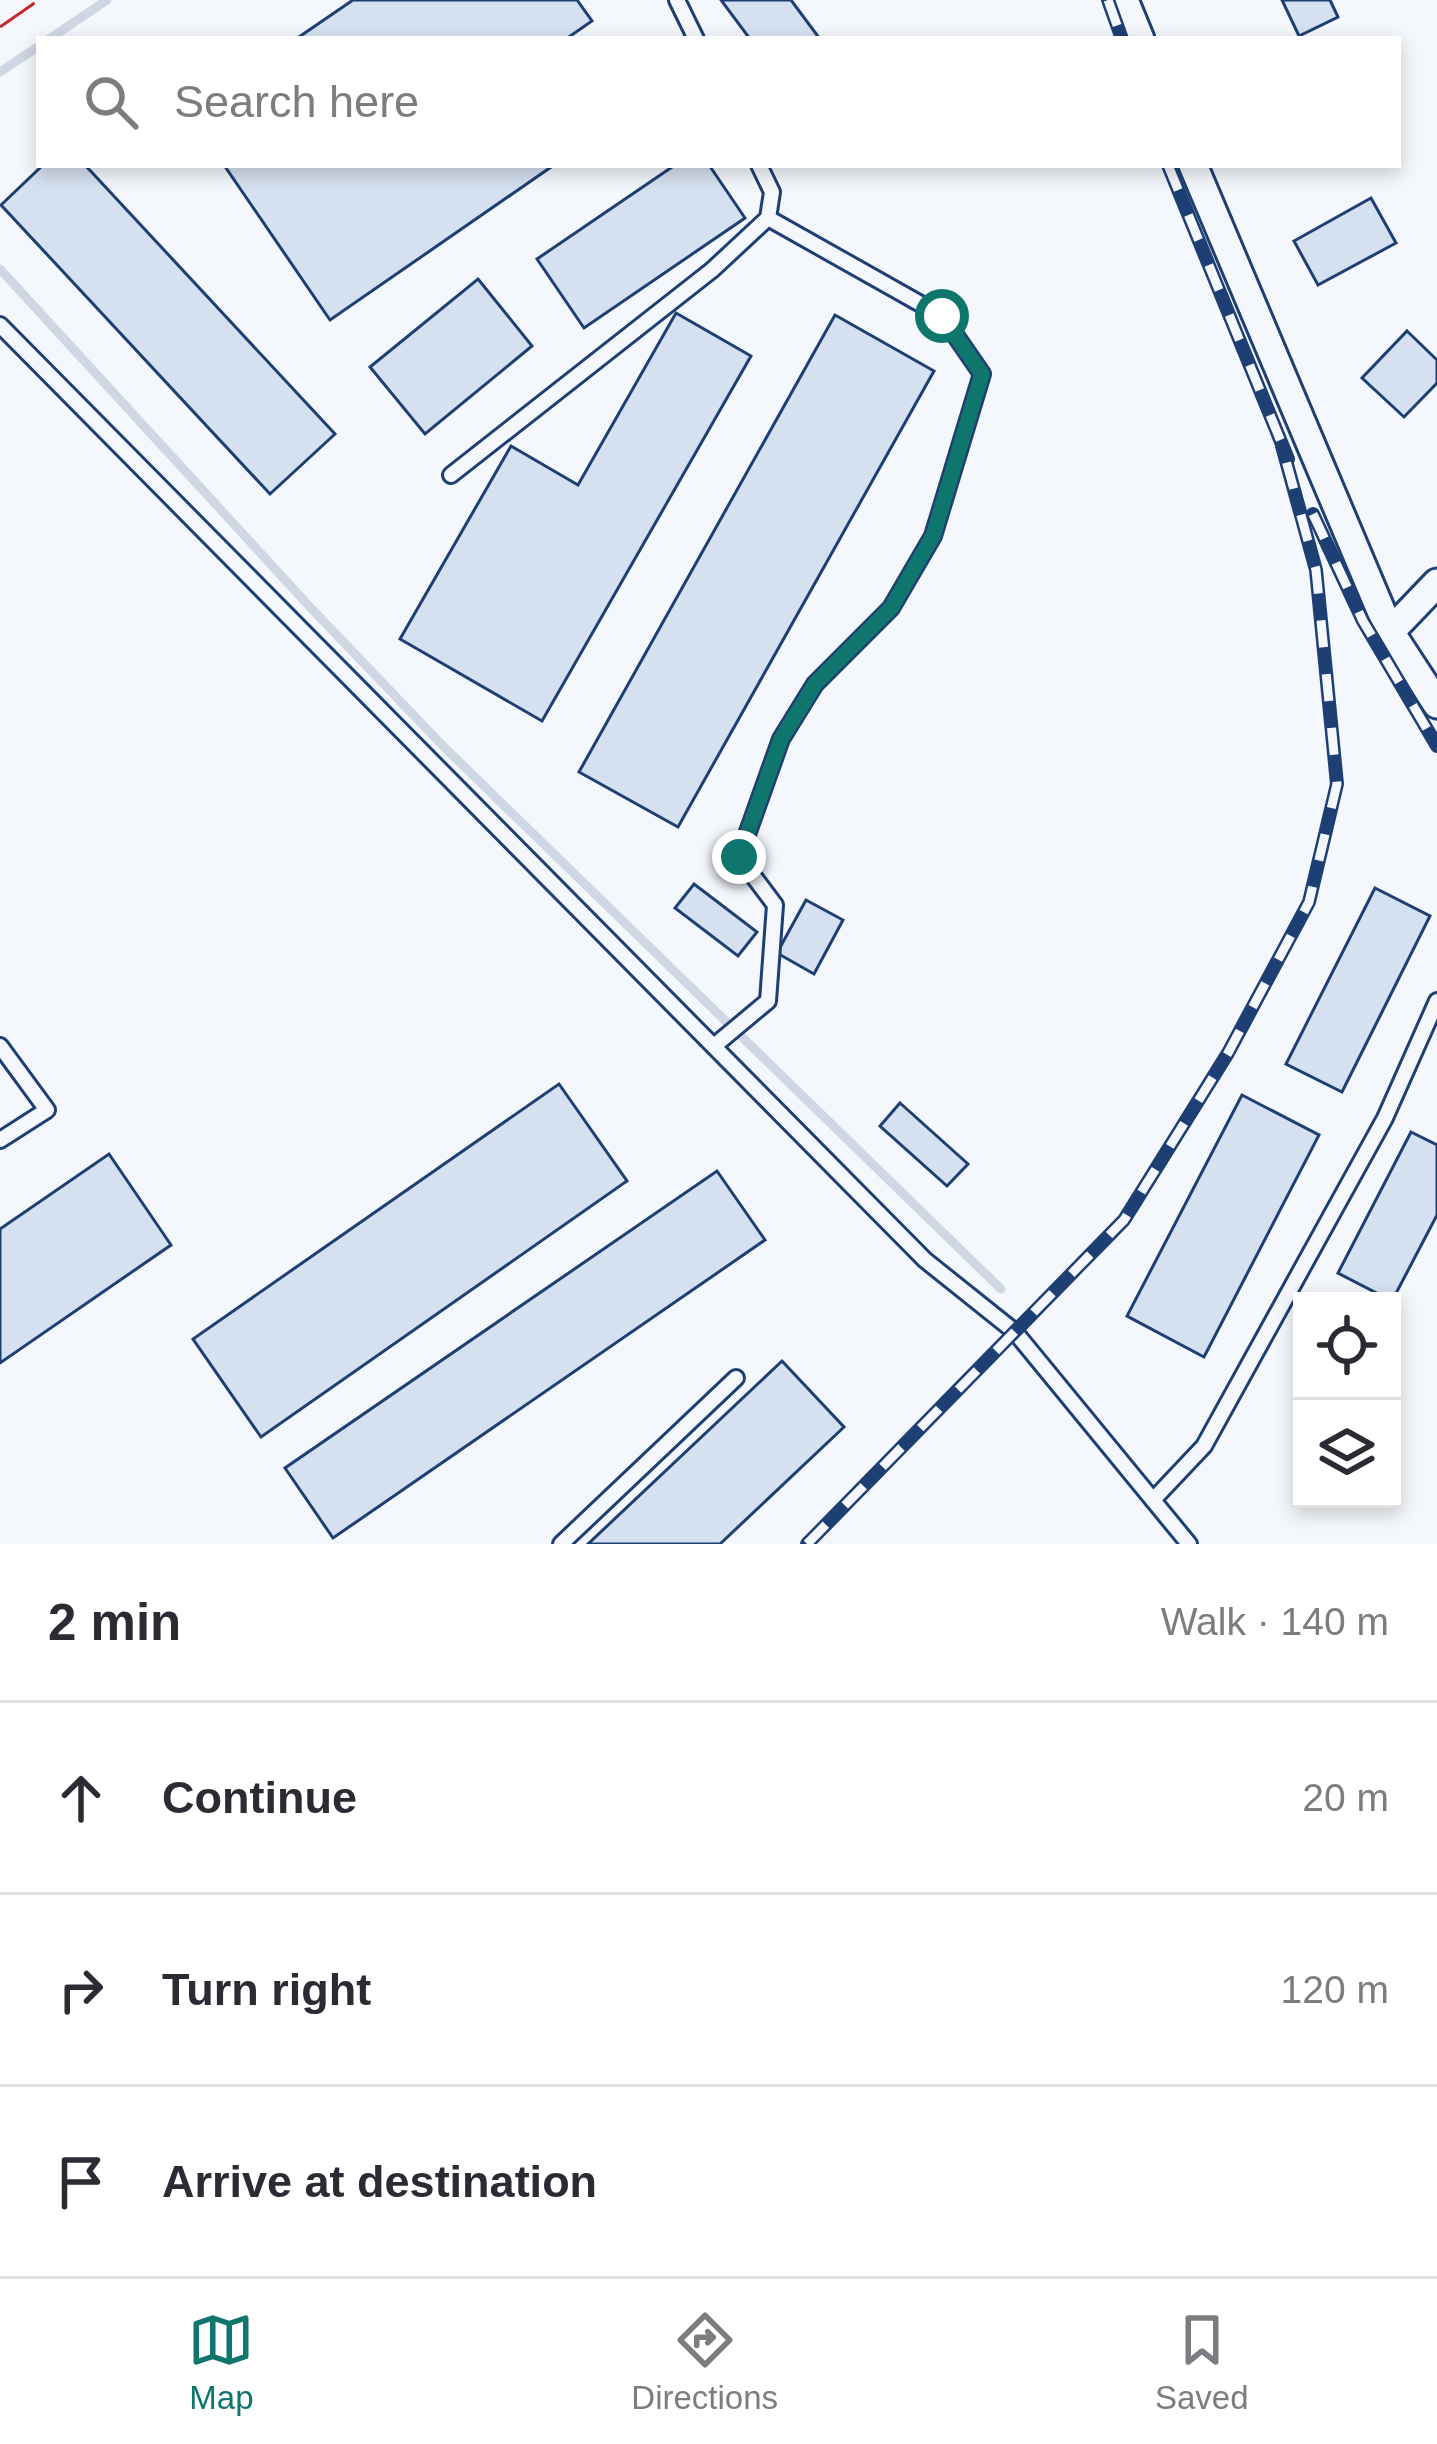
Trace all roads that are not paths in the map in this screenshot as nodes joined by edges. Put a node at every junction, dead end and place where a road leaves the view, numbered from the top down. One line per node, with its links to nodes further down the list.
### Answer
1 (677, 0): 3 (lane)
2 (1124, 0): 4 (street)
3 (694, 36)
4 (1139, 36)
5 (760, 168): 7 (lane)
6 (1194, 168): 11 (street)
7 (767, 218): 9 (lane); 14 (lane)
8 (0, 325): 14 (lane)
9 (451, 475)
10 (1437, 583): 11 (street)
11 (1390, 632): 12 (street)
12 (1437, 704)
13 (1437, 1001): 18 (lane)
14 (719, 1041): 18 (lane)
15 (0, 1046): 16 (lane)
16 (0, 1140)
17 (736, 1378): 19 (lane)
18 (1153, 1500): 20 (lane)
19 (561, 1544)
20 (1189, 1544)

